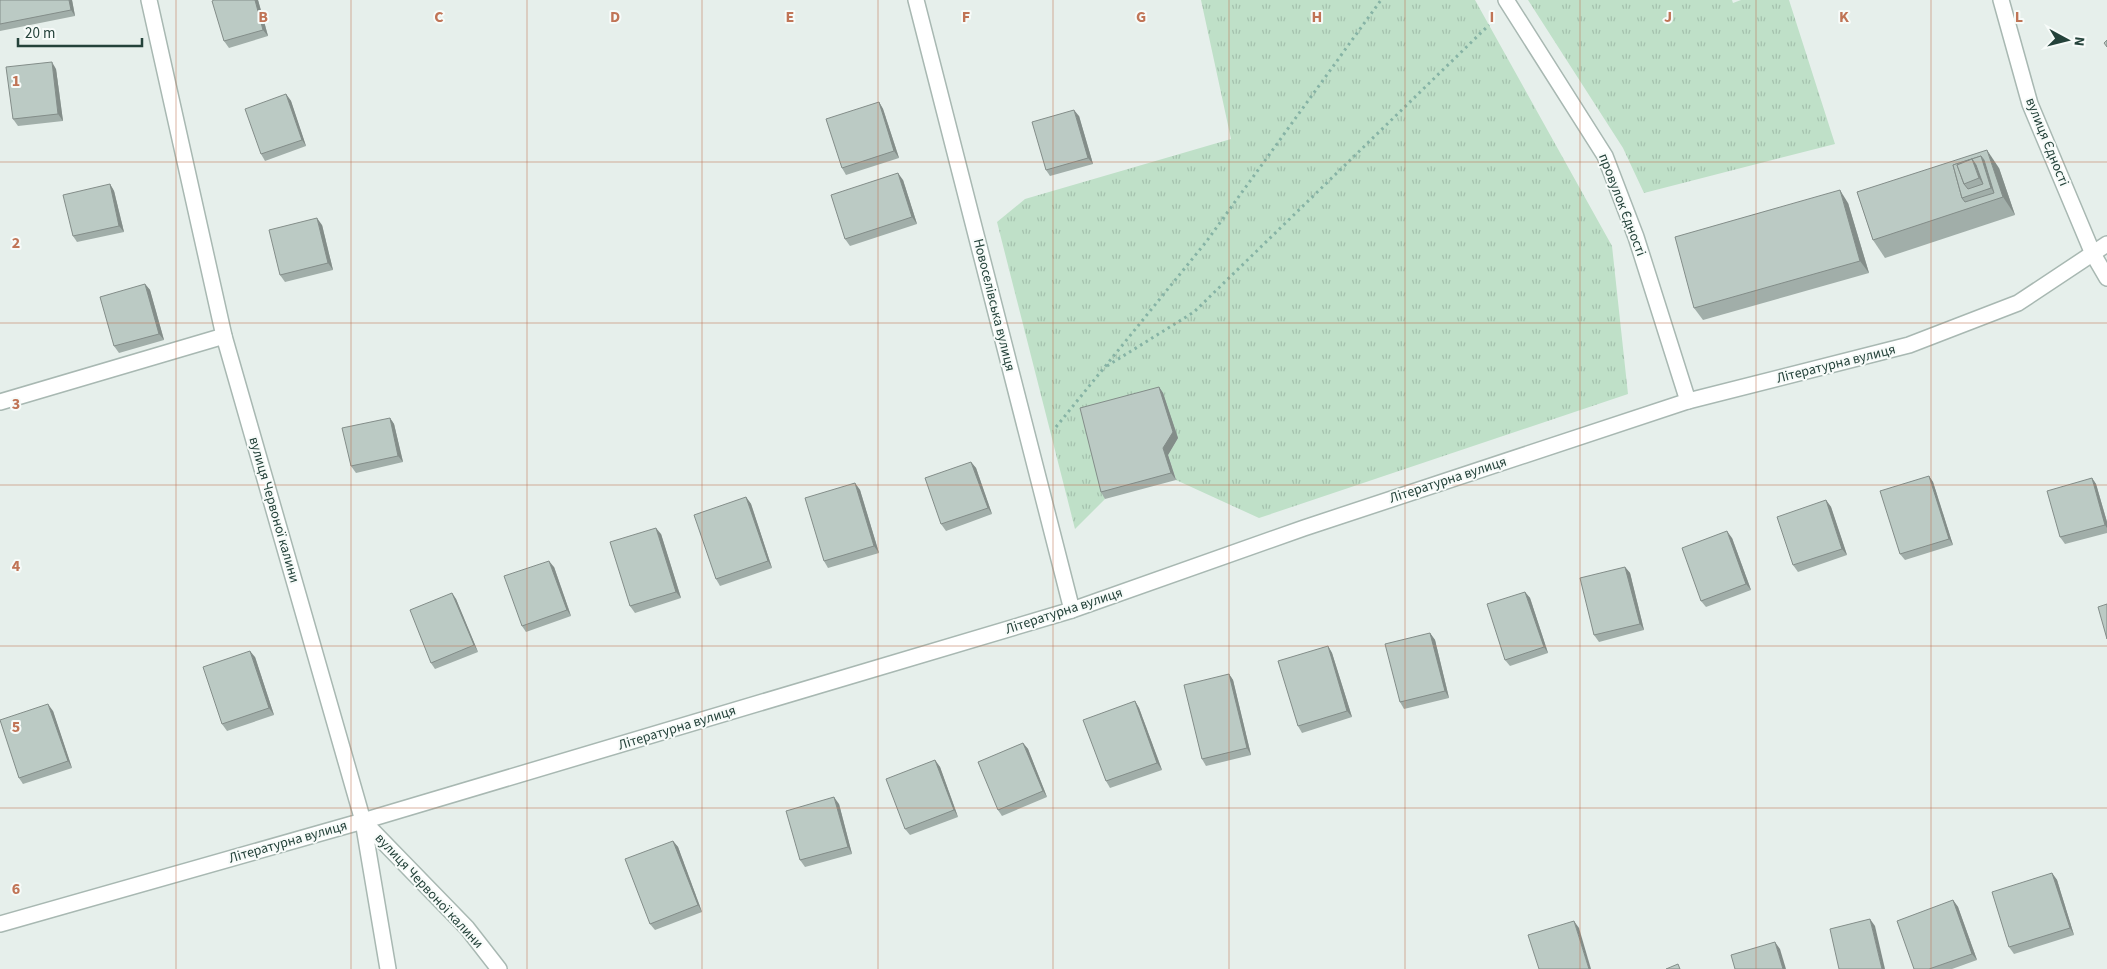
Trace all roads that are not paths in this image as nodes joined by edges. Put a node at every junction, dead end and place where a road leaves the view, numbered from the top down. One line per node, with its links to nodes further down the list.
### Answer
1 (149, 0): 8 (street, вулиця Червоної калини)
2 (916, 0): 11 (street, Новоселівська вулиця)
3 (2001, 0): 6 (street, вулиця Єдності)
4 (1508, 3): 10 (street, провулок Єдності)
5 (2107, 244): 6 (street, Літературна вулиця)
6 (2093, 254): 7 (street, вулиця Єдності); 10 (street, Літературна вулиця)
7 (2107, 278)
8 (224, 336): 9 (street); 12 (street, вулиця Червоної калини)
9 (0, 402)
10 (1688, 402): 11 (street, Літературна вулиця)
11 (1072, 610): 12 (street, Літературна вулиця)
12 (364, 821): 13 (street, Літературна вулиця); 14 (street); 15 (street, вулиця Червоної калини)
13 (0, 924)
14 (388, 969)
15 (499, 969)

